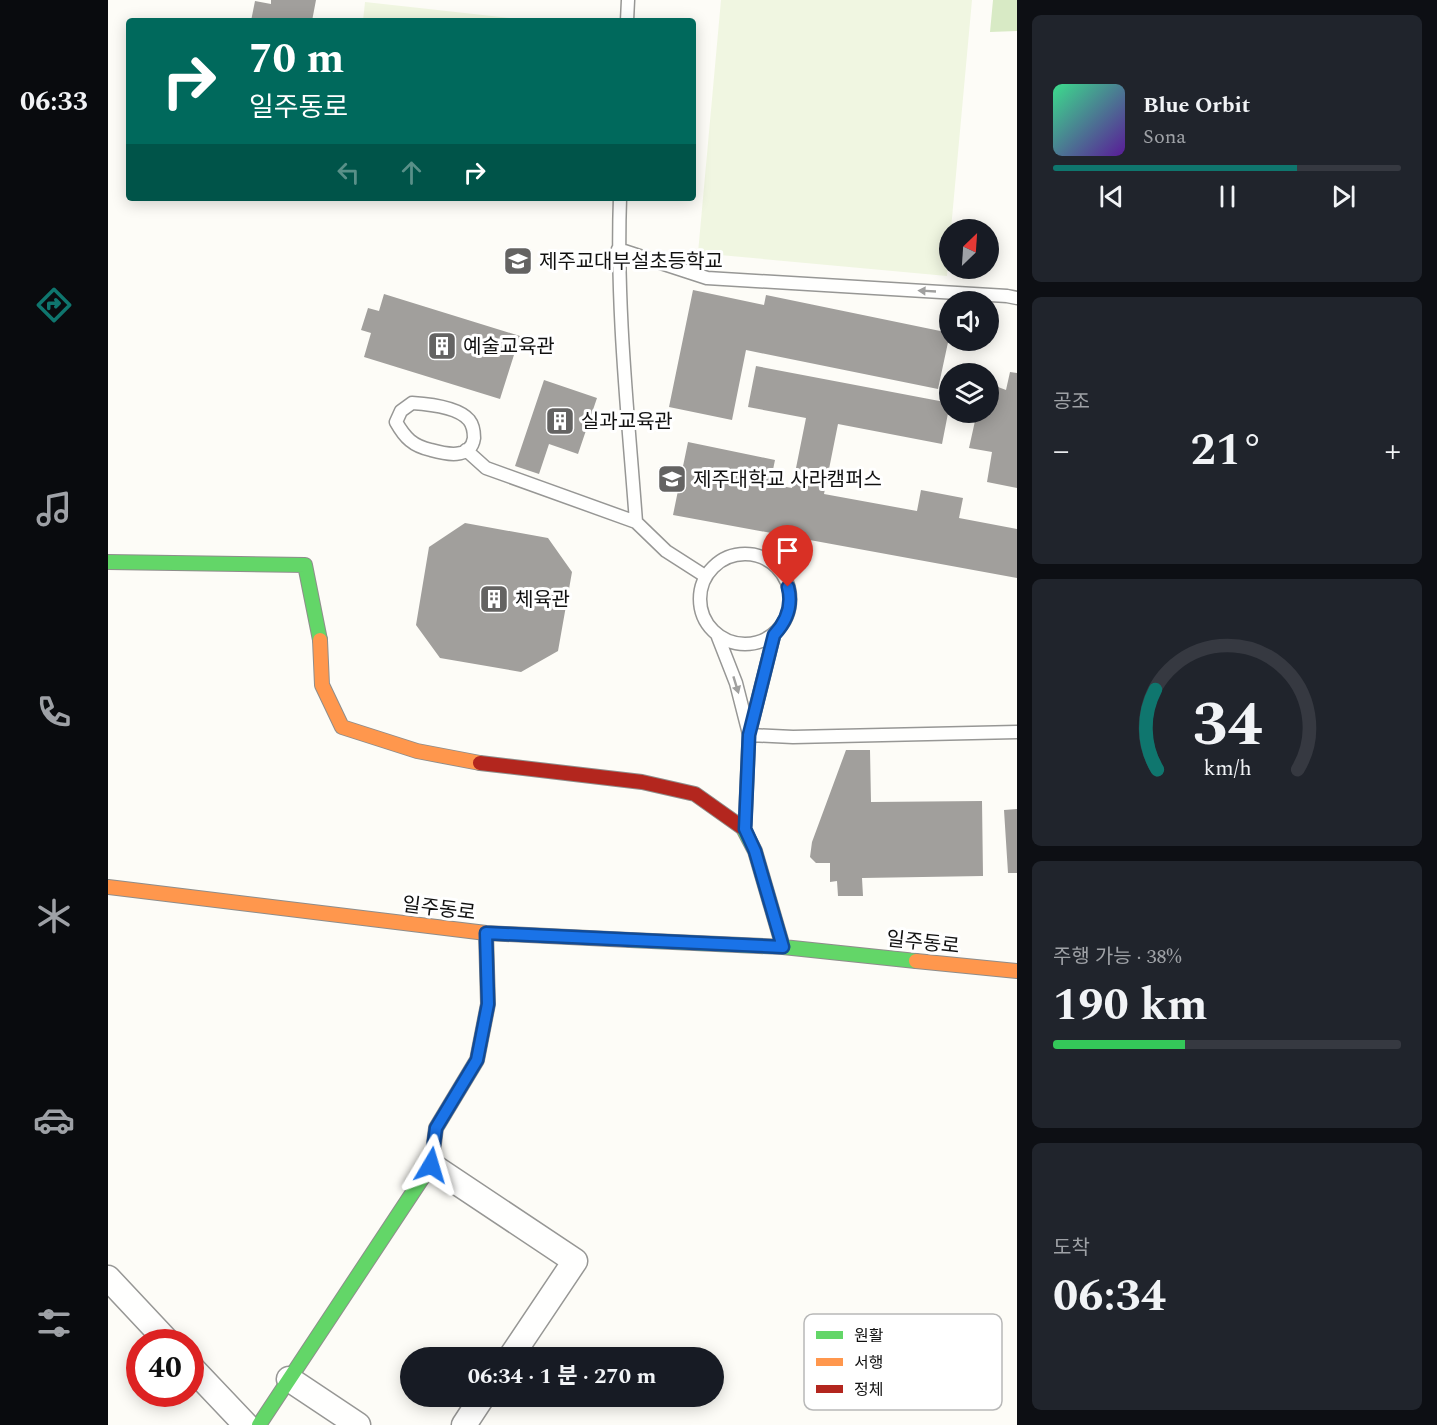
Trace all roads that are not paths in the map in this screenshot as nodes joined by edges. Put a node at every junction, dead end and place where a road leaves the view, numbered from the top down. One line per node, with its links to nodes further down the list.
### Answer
1 (628, 0): 2 (lane)
2 (627, 18)
3 (620, 201): 4 (lane)
4 (618, 249): 5 (lane, one-way to 4); 7 (lane)
5 (1017, 298)
6 (466, 450): 6 (lane); 7 (lane)
7 (636, 522): 9 (lane)
8 (108, 562): 14 (street)
9 (705, 576): 10 (lane); 11 (lane)
10 (774, 635): 11 (lane); 13 (lane)
11 (718, 637): 13 (lane, one-way to 13)
12 (1017, 732): 13 (lane)
13 (749, 735): 14 (lane)
14 (745, 829): 17 (street)
15 (108, 887): 16 (street, 일주동로)
16 (486, 933): 17 (street, 일주동로); 19 (street)
17 (783, 947): 18 (street, 일주동로)
18 (1017, 971)
19 (431, 1165): 22 (street); 23 (street)
20 (108, 1278): 21 (street)
21 (156, 1329)
22 (517, 1347)
23 (289, 1379): 27 (street); 28 (street)
24 (204, 1381): 26 (street)
25 (476, 1407): 29 (street)
26 (246, 1425)
27 (259, 1425)
28 (358, 1425)
29 (464, 1425)

